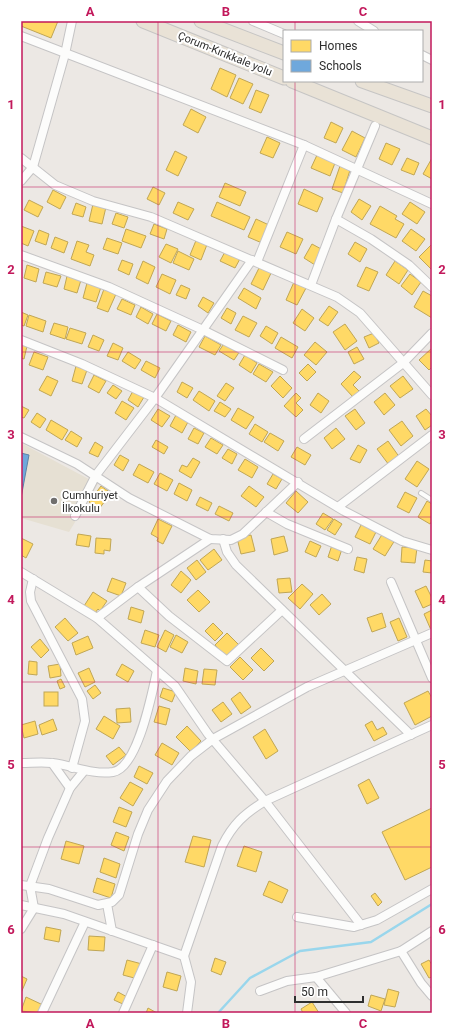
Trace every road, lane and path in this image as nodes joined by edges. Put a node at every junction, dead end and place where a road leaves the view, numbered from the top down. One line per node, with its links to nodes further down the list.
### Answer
1 (72, 21): 10 (street)
2 (143, 21): 13 (highway, Çorum-Kırıkkale yolu)
3 (201, 21): 9 (highway, Çorum-Kırıkkale yolu)
4 (253, 21): 7 (street)
5 (358, 21): 6 (street)
6 (371, 30)
7 (283, 34)
8 (21, 36): 10 (street)
9 (283, 53)
10 (65, 54): 19 (street); 21 (street)
11 (423, 56): 12 (street)
12 (432, 60)
13 (283, 78)
14 (294, 82): 18 (highway)
15 (365, 82): 16 (highway)
16 (432, 106)
17 (375, 126): 22 (street)
18 (432, 138)
19 (304, 145): 22 (street); 27 (street)
20 (21, 158): 21 (street)
21 (32, 167): 23 (street); 27 (street)
22 (357, 169): 24 (street); 25 (street)
23 (21, 182)
24 (432, 204)
25 (336, 219): 28 (street); 29 (street)
26 (21, 255): 30 (street)
27 (255, 261): 28 (street); 30 (street)
28 (312, 285): 33 (street)
29 (432, 287)
30 (203, 330): 34 (street); 36 (street)
31 (432, 333): 33 (street)
32 (21, 340): 36 (street)
33 (403, 363): 35 (street); 39 (street)
34 (283, 370)
35 (431, 391)
36 (155, 398): 40 (street); 41 (street)
37 (432, 436): 44 (street)
38 (21, 437): 40 (street)
39 (304, 439)
40 (96, 475): 46 (street); 47 (street)
41 (298, 482): 44 (street); 45 (street)
42 (421, 493): 43 (lane)
43 (432, 500)
44 (338, 507): 50 (street)
45 (266, 512): 48 (street); 49 (street)
46 (75, 516)
47 (210, 539): 48 (street); 54 (street)
48 (223, 540): 55 (street)
49 (348, 549)
50 (432, 550)
51 (21, 572): 52 (street)
52 (33, 579): 56 (street); 67 (street)
53 (392, 582): 58 (street)
54 (138, 587): 55 (street); 56 (street)
55 (282, 610): 60 (street)
56 (97, 618): 59 (street)
57 (432, 632): 58 (street)
58 (416, 640): 60 (street); 61 (street)
59 (157, 671): 64 (street); 68 (street)
60 (345, 671): 63 (street); 64 (street)
61 (432, 678)
62 (432, 725): 63 (street)
63 (411, 735): 70 (street)
64 (213, 739): 70 (street); 75 (street)
65 (21, 763): 66 (street)
66 (52, 763): 67 (street); 69 (street)
67 (72, 768): 68 (street)
68 (84, 771): 69 (street)
69 (70, 788): 72 (street)
70 (265, 801): 80 (street); 86 (street)
71 (21, 885): 72 (street)
72 (30, 886): 73 (street); 75 (street); 77 (street)
73 (21, 889)
74 (432, 889): 80 (street)
75 (107, 904): 82 (street)
76 (21, 905): 77 (street)
77 (34, 908): 79 (street); 81 (street)
78 (298, 917): 80 (street)
79 (85, 922): 82 (street); 90 (street)
80 (361, 925)
81 (21, 929)
82 (112, 931): 84 (street)
83 (432, 931): 85 (street)
84 (153, 945): 86 (street); 91 (street)
85 (401, 951): 87 (street); 89 (street)
86 (184, 956): 92 (street)
87 (316, 977): 88 (street); 93 (street)
88 (260, 991)
89 (432, 996)
90 (42, 1013)
91 (123, 1013)
92 (187, 1013)
93 (346, 1013)

